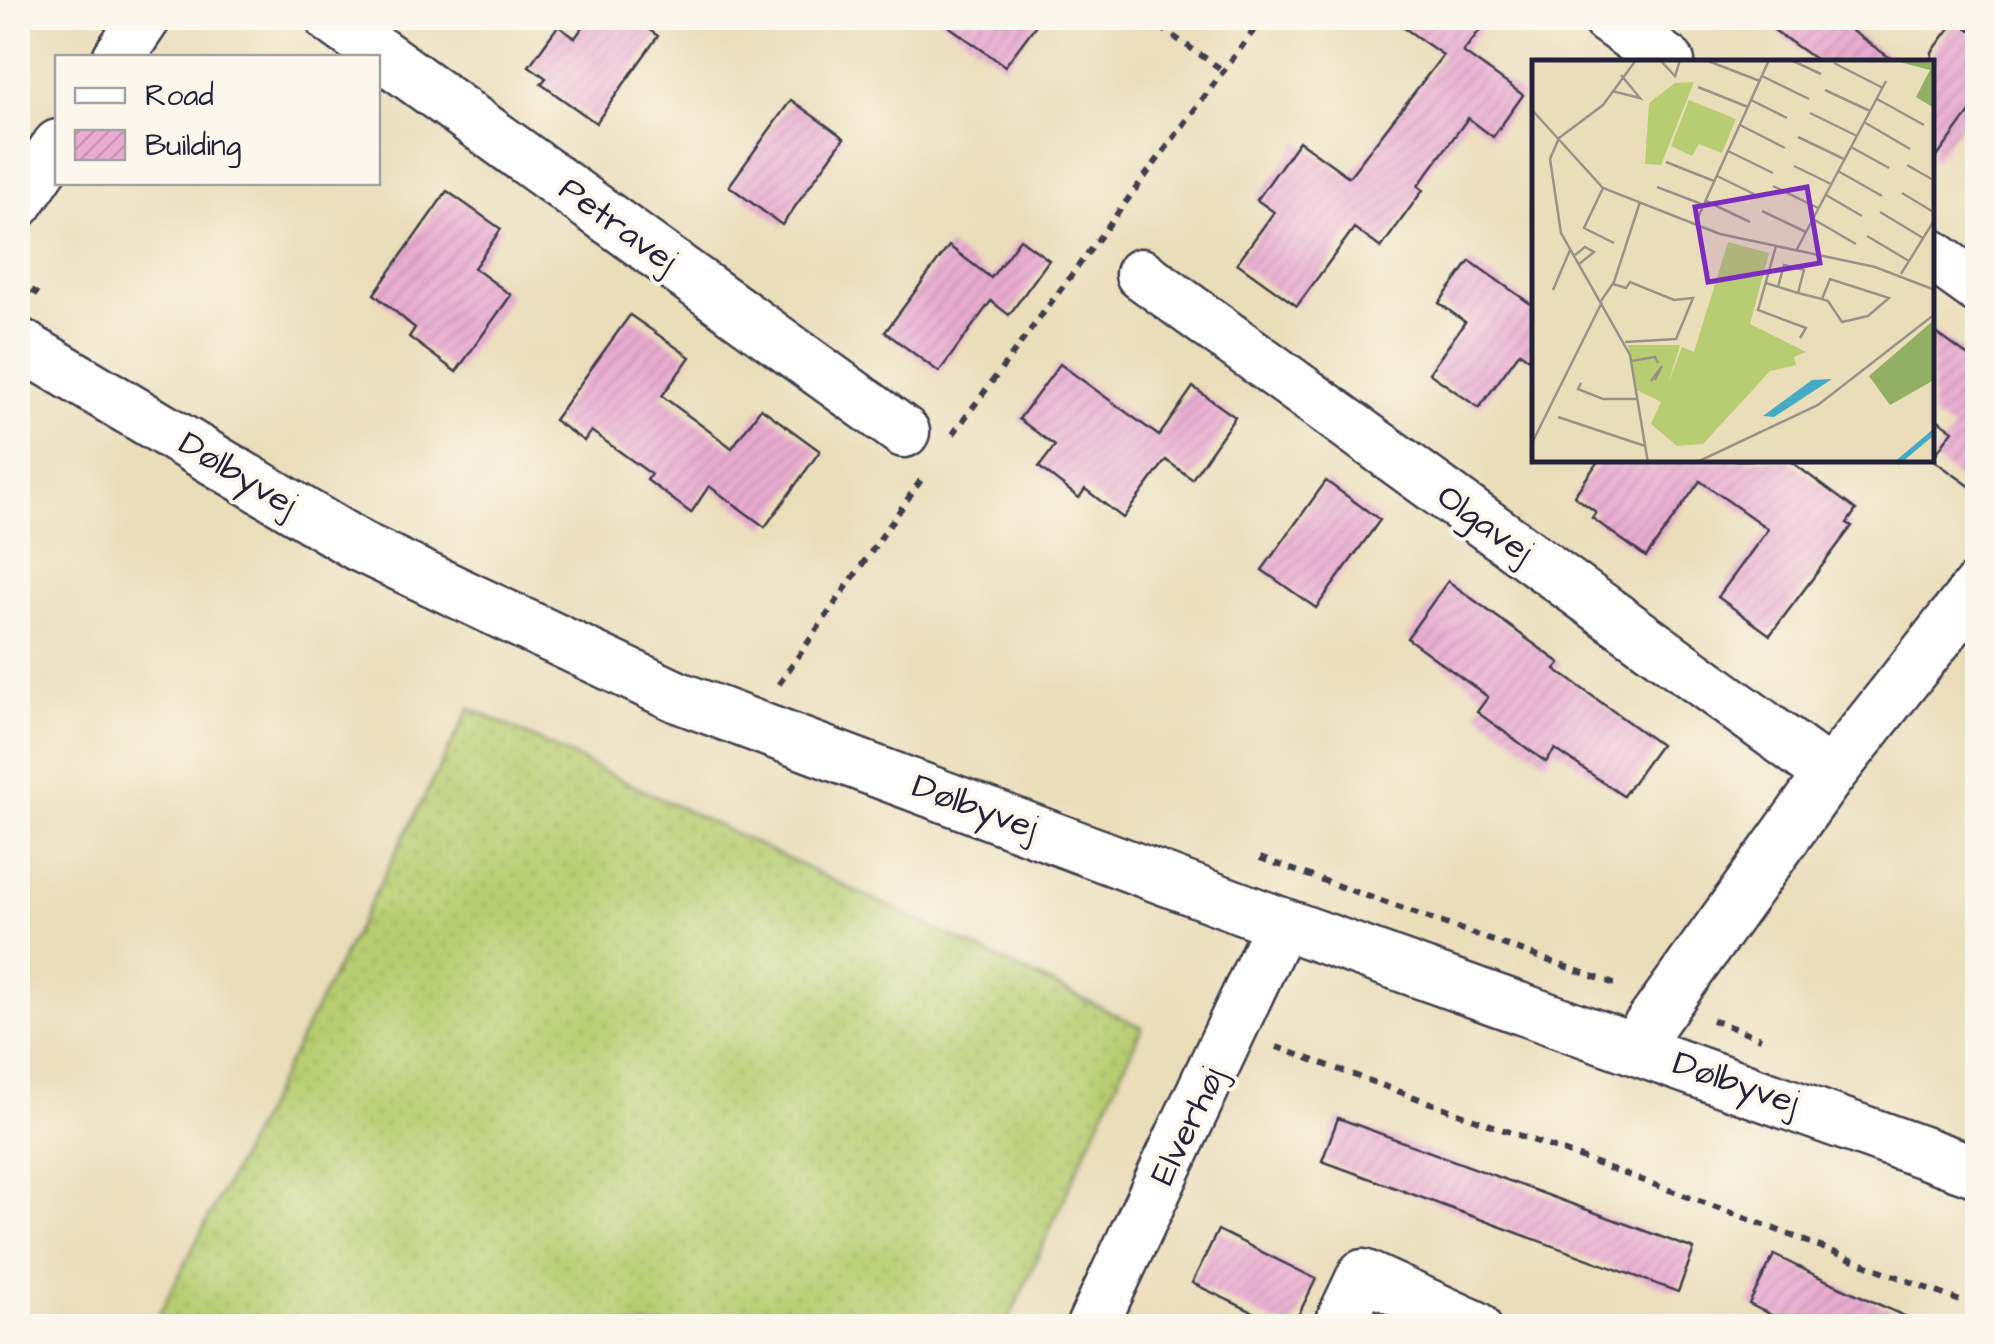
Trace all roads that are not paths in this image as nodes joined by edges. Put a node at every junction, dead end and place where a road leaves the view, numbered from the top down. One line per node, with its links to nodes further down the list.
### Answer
1 (145, 18): 4 (street)
2 (331, 18): 12 (street, Petravej)
3 (1607, 18): 5 (street)
4 (120, 55)
5 (1666, 60)
6 (55, 149): 7 (street)
7 (18, 203)
8 (1935, 257): 10 (street)
9 (1140, 274): 14 (street, Olgavej)
10 (1978, 288)
11 (18, 343): 15 (street, Dølbyvej)
12 (926, 448)
13 (1978, 586): 14 (street)
14 (1830, 774): 16 (street)
15 (1281, 923): 16 (street, Dølbyvej); 18 (street, Elverhøj)
16 (1634, 1048): 17 (street, Dølbyvej)
17 (1978, 1172)
18 (1092, 1326)
19 (1339, 1326): 20 (street)
20 (1475, 1326)

